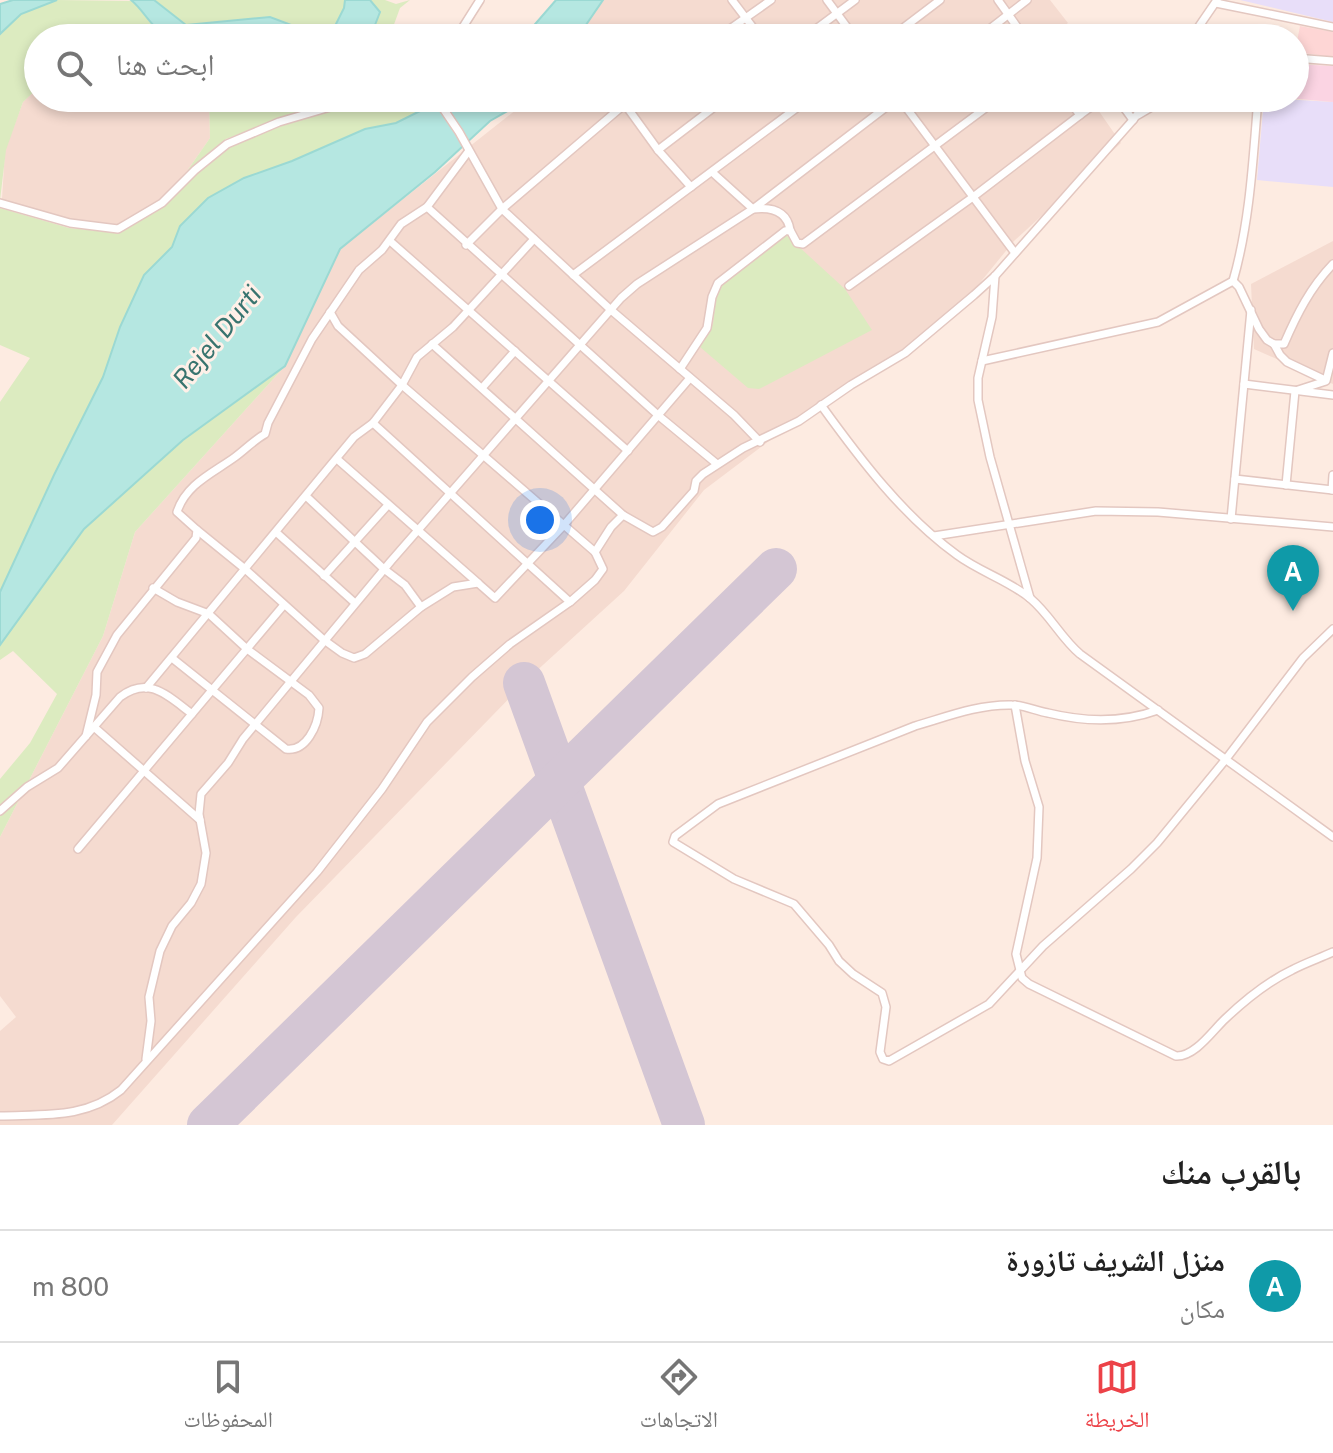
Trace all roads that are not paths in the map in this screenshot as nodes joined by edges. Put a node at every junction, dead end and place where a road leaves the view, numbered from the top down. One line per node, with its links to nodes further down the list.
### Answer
1 (480, 0): 13 (street)
2 (732, 0): 12 (street)
3 (771, 0): 12 (street)
4 (827, 0): 10 (street)
5 (855, 0): 10 (street)
6 (940, 0): 18 (street)
7 (998, 0): 11 (street)
8 (1027, 0): 11 (street)
9 (1216, 1): 21 (street); 22 (street)
10 (837, 14): 16 (street); 17 (street)
11 (1009, 15): 19 (street); 20 (street)
12 (746, 18): 14 (street); 15 (street)
13 (465, 24)
14 (737, 24)
15 (750, 24)
16 (823, 24)
17 (844, 24)
18 (908, 24)
19 (997, 24)
20 (1015, 24)
21 (1200, 24)
22 (1333, 27)
23 (1309, 59): 24 (street)
24 (1333, 61)
25 (313, 112): 48 (street)
26 (445, 112): 44 (street)
27 (615, 112): 50 (street)
28 (635, 112): 43 (street)
29 (708, 112): 43 (street)
30 (790, 112): 45 (street)
31 (881, 112): 51 (street)
32 (910, 112): 42 (street)
33 (980, 112): 42 (street)
34 (1078, 112): 40 (street)
35 (1084, 112): 40 (street)
36 (1129, 112): 41 (street)
37 (1138, 112): 41 (street)
38 (1144, 112): 41 (street)
39 (1257, 112): 61 (street)
40 (1080, 115): 47 (street)
41 (1134, 118): 56 (street)
42 (935, 146): 47 (street); 52 (street)
43 (658, 150): 46 (street)
44 (468, 152): 49 (street); 50 (street)
45 (712, 172): 46 (street); 51 (street)
46 (691, 187): 59 (street)
47 (973, 197): 56 (street); 62 (street)
48 (0, 203)
49 (427, 207): 54 (street); 55 (street)
50 (502, 209): 53 (street); 55 (street)
51 (753, 209): 52 (street); 63 (street)
52 (790, 230): 73 (street)
53 (534, 239): 58 (street); 59 (street)
54 (390, 241): 65 (street); 66 (street)
55 (466, 245): 58 (street)
56 (1015, 253): 60 (street)
57 (1332, 267): 68 (street)
58 (501, 275): 65 (street); 69 (street)
59 (573, 275): 63 (street)
60 (995, 276): 72 (street); 82 (street)
61 (1233, 281): 64 (street); 72 (street)
62 (849, 286)
63 (611, 310): 69 (street); 73 (street)
64 (1251, 310): 68 (street); 77 (street)
65 (469, 311): 67 (street); 70 (street)
66 (330, 312): 78 (street); 104 (street)
67 (432, 344): 78 (street); 79 (street)
68 (1274, 344): 76 (street)
69 (581, 345): 75 (street); 83 (street)
70 (515, 351): 75 (street); 79 (street)
71 (1333, 353): 76 (street)
72 (982, 361): 101 (street)
73 (680, 369): 74 (street)
74 (690, 378): 83 (street); 86 (street)
75 (550, 381): 84 (street); 87 (street)
76 (1326, 381): 80 (street)
77 (1244, 384): 80 (street); 92 (street)
78 (402, 385): 85 (street); 88 (street)
79 (482, 388): 84 (street)
80 (1295, 391): 81 (street); 93 (street)
81 (1333, 395)
82 (821, 405): 86 (street); 107 (street)
83 (659, 416): 87 (street); 90 (street)
84 (516, 419): 88 (street); 94 (street)
85 (373, 423): 89 (street); 96 (street)
86 (760, 442): 90 (street)
87 (628, 451): 94 (street)
88 (484, 457): 96 (street); 102 (street)
89 (337, 459): 97 (street); 98 (street)
90 (717, 464): 99 (street)
91 (1333, 475): 95 (street)
92 (1235, 479): 93 (street); 100 (street)
93 (1286, 485): 95 (street)
94 (595, 488): 99 (street); 102 (street)
95 (1332, 490)
96 (451, 493): 105 (street); 110 (street)
97 (307, 497): 106 (street); 108 (street)
98 (388, 505): 105 (street); 108 (street)
99 (623, 515): 109 (street)
100 (1231, 519): 101 (street); 103 (street)
101 (1008, 524): 107 (street); 116 (street)
102 (563, 526): 109 (street); 110 (street)
103 (1333, 527)
104 (197, 530): 111 (street); 115 (street)
105 (418, 531): 112 (street); 114 (street)
106 (277, 533): 111 (street); 113 (street)
107 (933, 536): 116 (street)
108 (356, 541): 112 (street); 113 (street)
109 (595, 552): 117 (street)
110 (526, 563): 114 (street); 117 (street)
111 (245, 569): 119 (street); 121 (street)
112 (384, 569): 118 (street); 120 (street)
113 (324, 576): 118 (street)
114 (478, 583): 120 (street)
115 (153, 588): 121 (street); 134 (street)
116 (1030, 598): 130 (street)
117 (570, 602): 143 (street)
118 (355, 603): 123 (street)
119 (283, 606): 123 (street); 124 (street)
120 (421, 607): 123 (street)
121 (209, 614): 124 (street); 125 (street)
122 (1333, 629): 135 (street)
123 (324, 640): 126 (street)
124 (247, 649): 126 (street); 128 (street)
125 (172, 658): 127 (street); 128 (street)
126 (290, 681): 132 (street); 132 (street)
127 (146, 688): 131 (street); 133 (street)
128 (210, 691): 131 (street); 132 (street)
129 (1015, 705): 130 (street); 142 (street); 142 (street)
130 (1158, 710): 135 (street)
131 (192, 714): 136 (street)
132 (254, 725): 138 (street)
133 (94, 727): 134 (street); 136 (street)
134 (86, 736): 137 (street)
135 (1226, 759): 139 (street); 142 (street)
136 (145, 769): 138 (street); 140 (street)
137 (0, 811)
138 (200, 820): 143 (street)
139 (1333, 837)
140 (78, 849)
141 (1333, 952): 142 (street)
142 (1019, 971)
143 (146, 1061): 144 (street)
144 (0, 1116)

